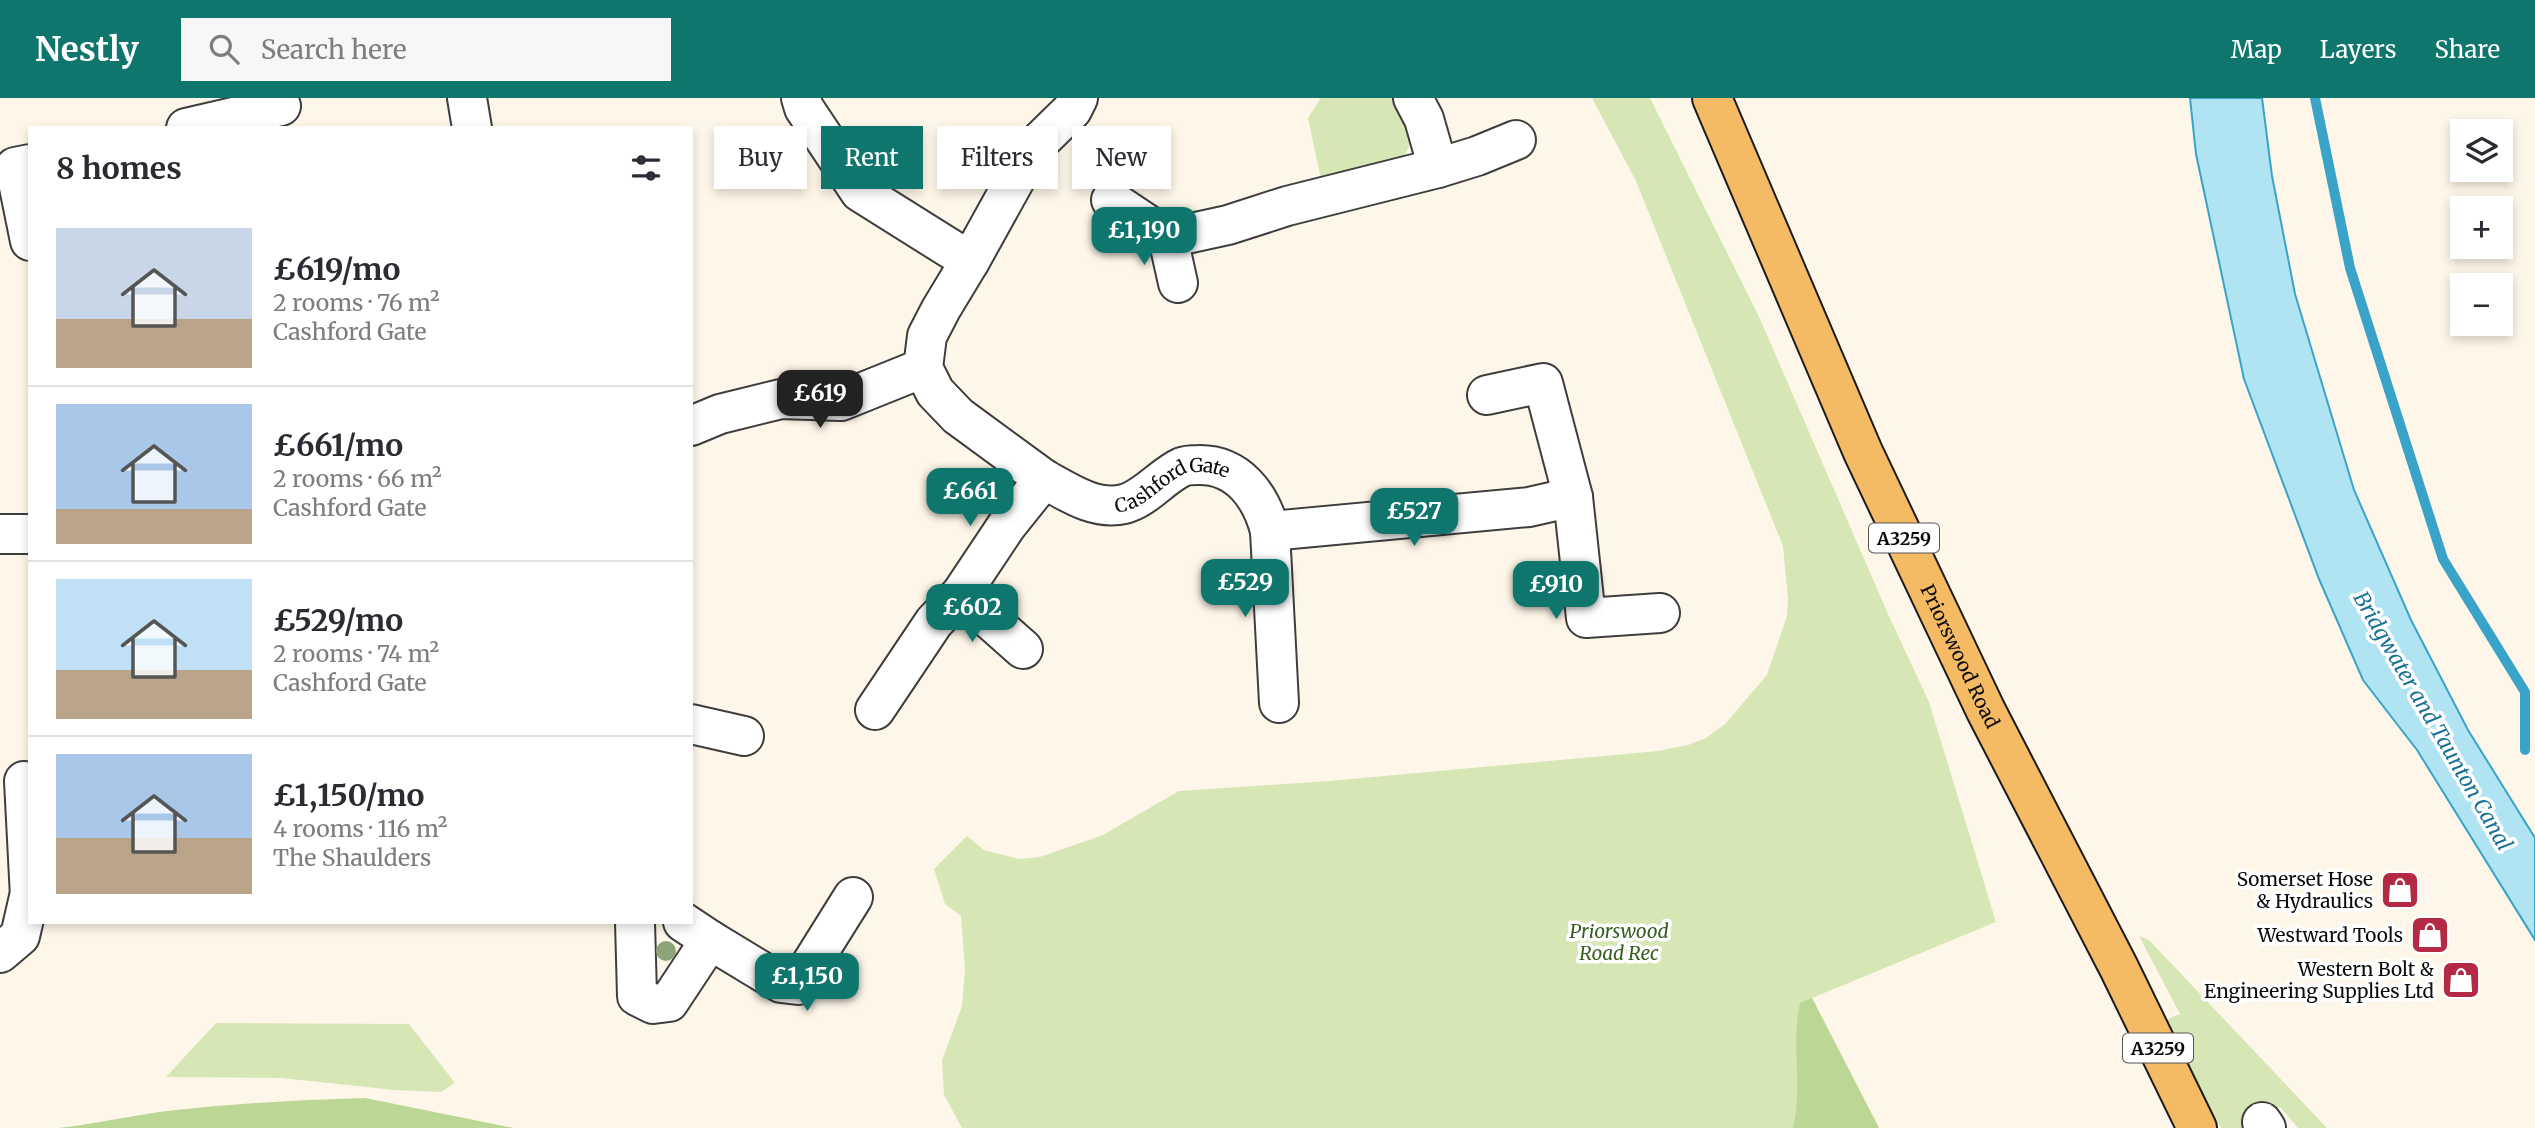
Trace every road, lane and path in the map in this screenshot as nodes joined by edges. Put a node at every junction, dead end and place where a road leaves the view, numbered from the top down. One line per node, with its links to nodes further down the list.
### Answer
1 (467, 98): 8 (street)
2 (802, 98): 15 (street)
3 (1078, 98): 15 (street)
4 (1413, 98): 11 (street)
5 (1712, 98): 39 (main road, Priorswood Road / A3259)
6 (281, 106): 7 (street)
7 (195, 126)
8 (472, 126)
9 (1516, 140): 11 (street)
10 (28, 164): 13 (street)
11 (1438, 168): 14 (street)
12 (1111, 200): 14 (street)
13 (28, 231)
14 (1168, 238): 16 (street)
15 (970, 261): 17 (street)
16 (1178, 283)
17 (923, 368): 19 (street); 20 (street, Cashford Gate)
18 (1487, 395): 21 (street)
19 (693, 425)
20 (1044, 479): 22 (street, Cashford Gate); 25 (street)
21 (1573, 497): 22 (street); 26 (street)
22 (1270, 531): 28 (street, Cashford Gate)
23 (0, 534): 24 (street)
24 (28, 534)
25 (961, 594): 27 (street); 29 (street)
26 (1660, 613)
27 (1023, 649)
28 (1279, 703)
29 (875, 710)
30 (693, 724): 31 (street)
31 (744, 736)
32 (24, 781): 33 (street)
33 (28, 874)
34 (853, 897): 37 (street)
35 (28, 901): 38 (street)
36 (635, 924): 37 (street)
37 (696, 931)
38 (0, 953)
39 (2197, 1128)

